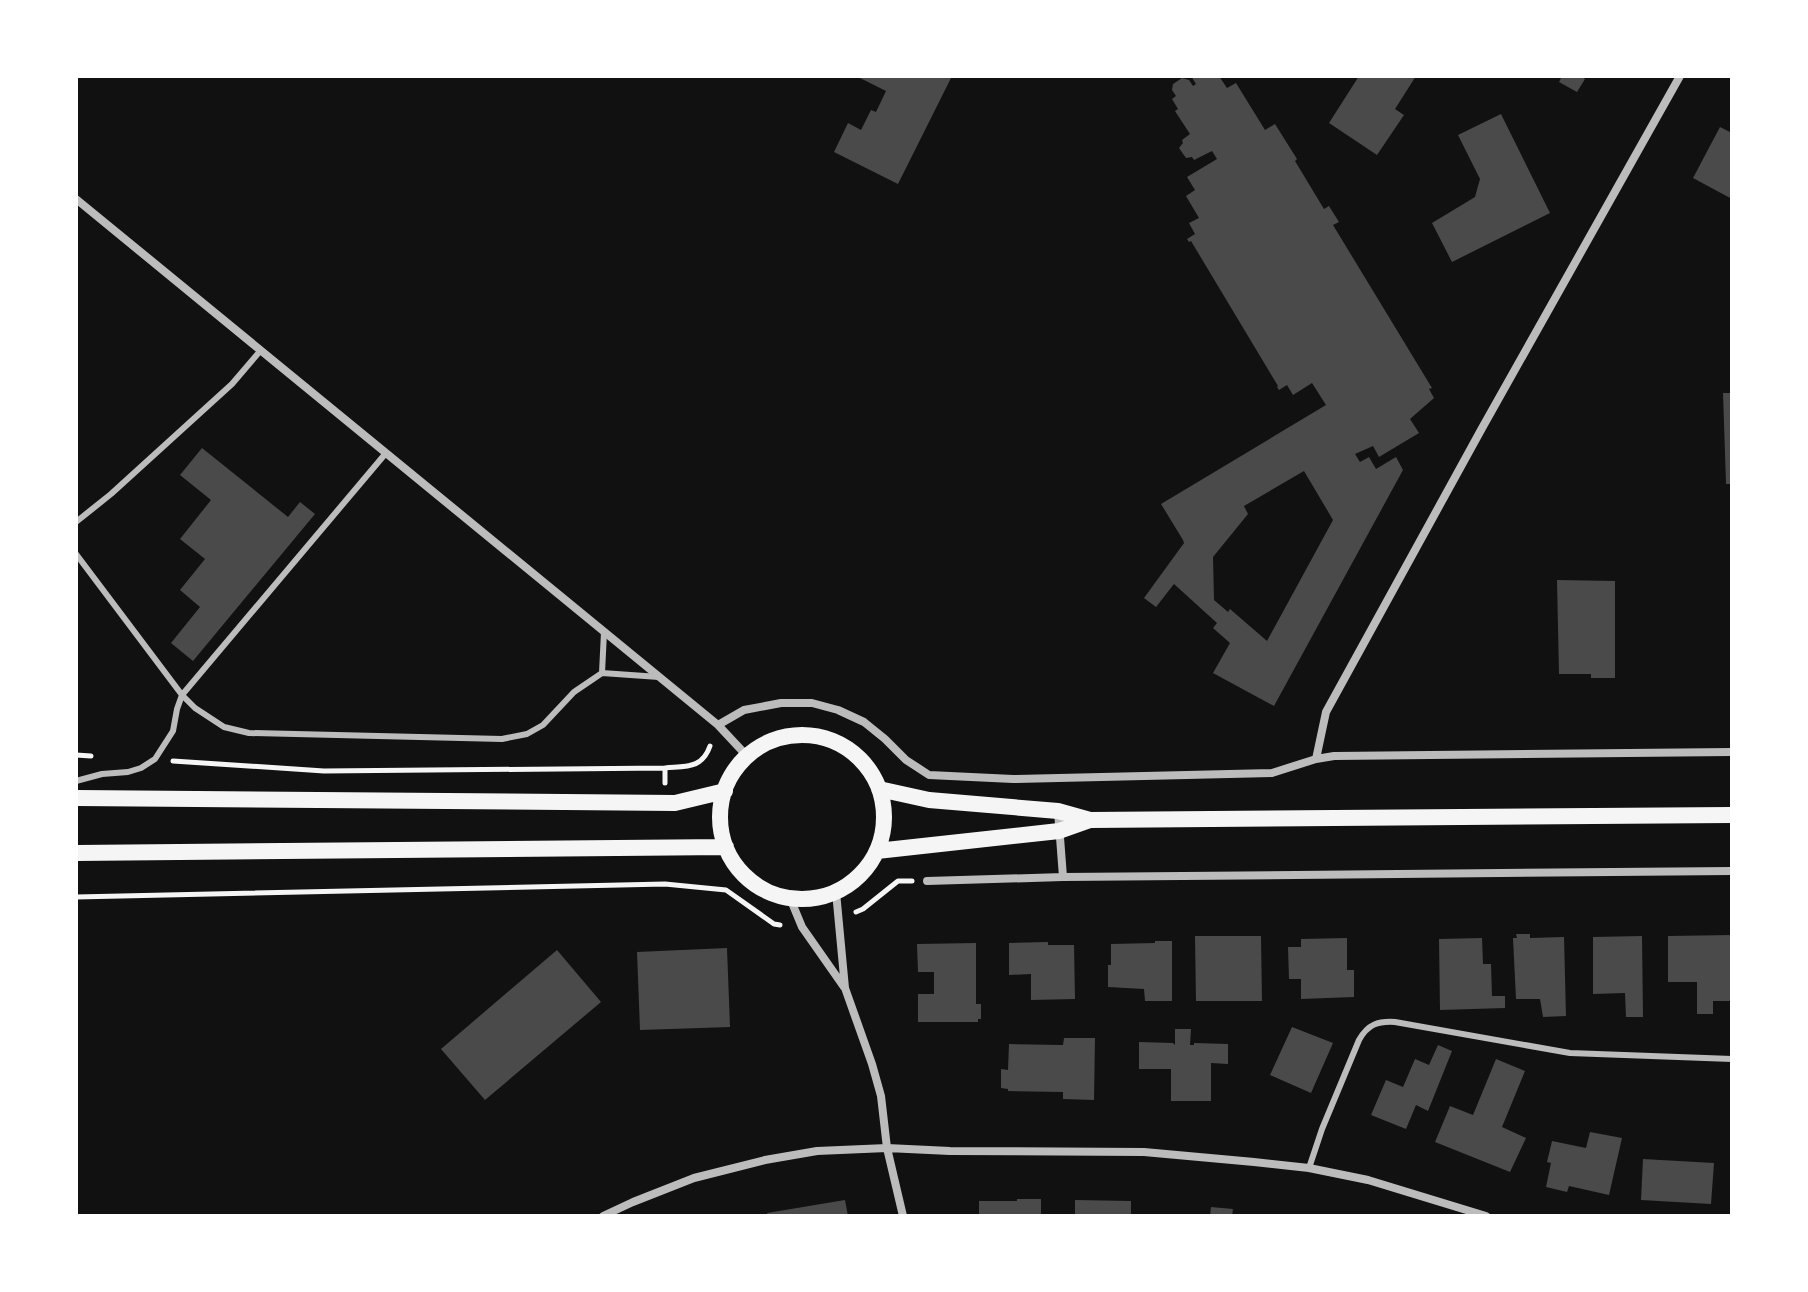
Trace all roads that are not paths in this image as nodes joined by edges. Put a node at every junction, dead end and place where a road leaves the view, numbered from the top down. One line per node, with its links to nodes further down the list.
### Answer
1 (1680, 76): 14 (street)
2 (76, 199): 3 (street)
3 (261, 350): 4 (street); 5 (lane)
4 (386, 453): 7 (street); 10 (lane)
5 (76, 522)
6 (76, 554): 10 (lane)
7 (604, 632): 8 (lane); 9 (street)
8 (602, 673): 9 (lane); 10 (lane)
9 (659, 677): 11 (street)
10 (182, 695): 15 (lane)
11 (718, 725): 13 (street); 14 (street)
12 (1732, 752): 14 (street)
13 (747, 756): 16 (main road); 17 (main road)
14 (1316, 759)
15 (76, 781)
16 (879, 789): 19 (main road); 24 (main road)
17 (725, 791): 18 (main road); 23 (main road)
18 (76, 798)
19 (1058, 811): 21 (main road); 22 (street)
20 (1732, 815): 21 (main road)
21 (1090, 820): 22 (main road)
22 (1059, 831): 24 (main road); 27 (street)
23 (726, 847): 25 (main road); 30 (main road)
24 (877, 851): 29 (main road)
25 (76, 853)
26 (1732, 871): 27 (street)
27 (1063, 877): 28 (street)
28 (927, 881)
29 (836, 892): 30 (main road); 31 (street)
30 (790, 898): 31 (street)
31 (845, 988): 33 (street)
32 (1732, 1059): 34 (lane)
33 (887, 1148): 34 (street); 35 (street); 36 (street)
34 (1309, 1168): 37 (street)
35 (603, 1216)
36 (903, 1216)
37 (1486, 1216)

